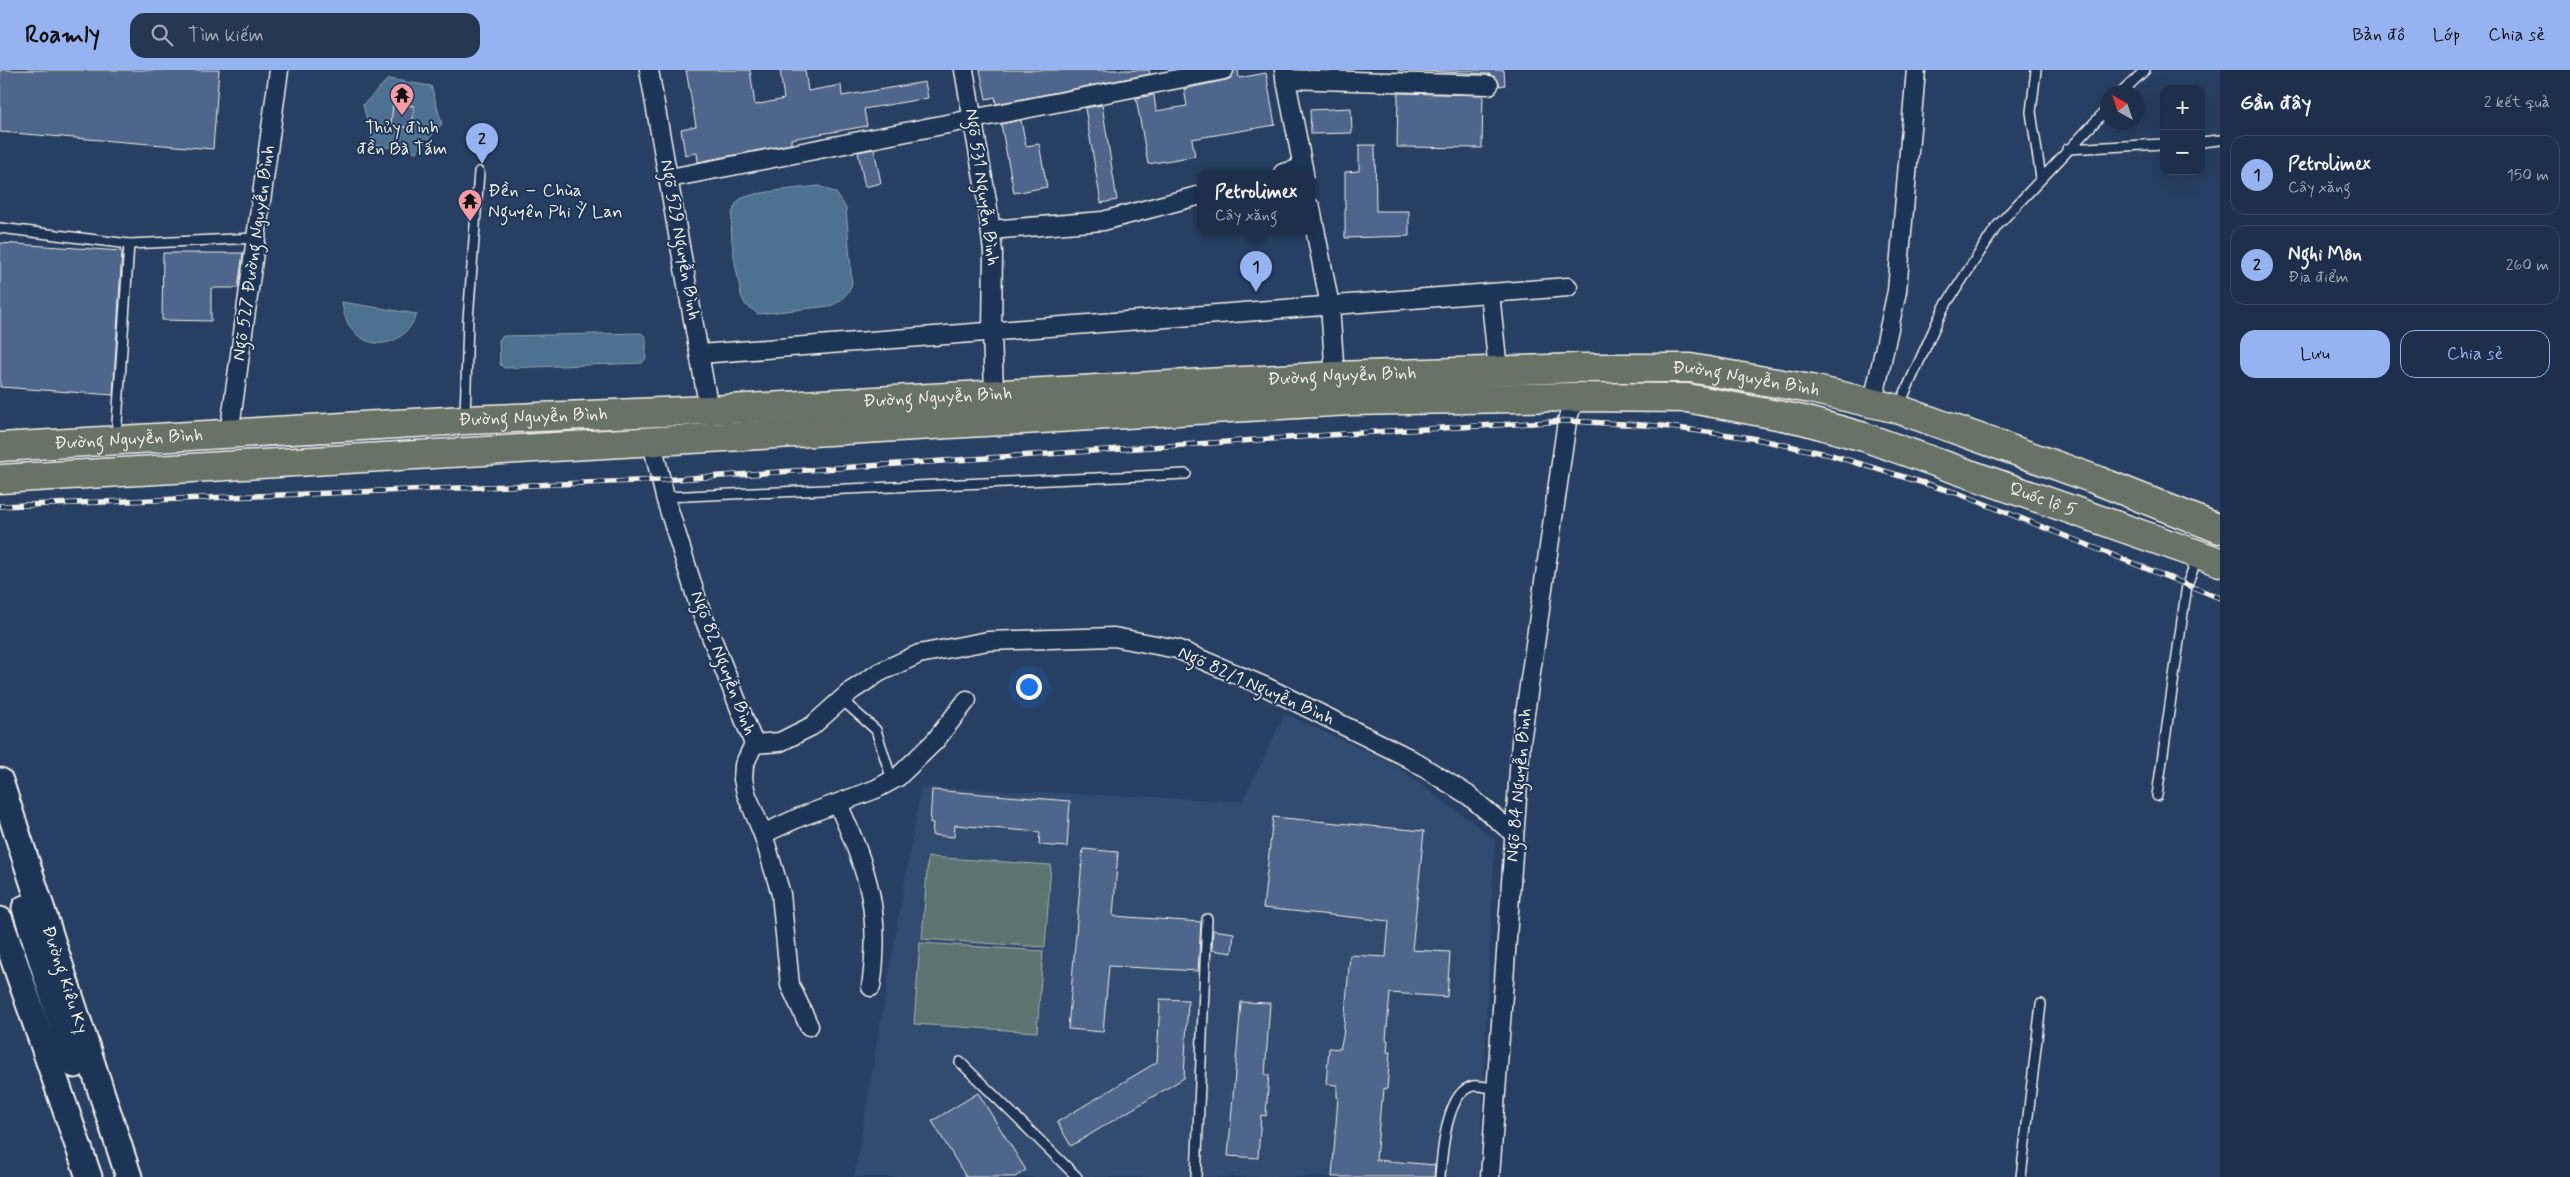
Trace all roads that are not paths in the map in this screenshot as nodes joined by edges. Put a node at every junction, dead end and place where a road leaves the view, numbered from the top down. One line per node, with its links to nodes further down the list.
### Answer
1 (279, 70): 25 (street, Ngõ 527 Đường Nguyễn Bình)
2 (649, 70): 19 (street, Ngõ 529 Nguyễn Bình)
3 (964, 70): 12 (street, Ngõ 531 Nguyễn Bình)
4 (1224, 70): 12 (street)
5 (1916, 70): 36 (street)
6 (2036, 70): 20 (lane)
7 (2144, 70): 10 (lane)
8 (1284, 74): 9 (street); 17 (street)
9 (1489, 85)
10 (2129, 85)
11 (2100, 116): 16 (lane)
12 (974, 119): 19 (street); 24 (street, Ngõ 531 Nguyễn Bình)
13 (2220, 140): 14 (lane)
14 (2205, 142)
15 (2160, 144): 16 (lane)
16 (2067, 149): 20 (lane)
17 (1304, 170)
18 (479, 172): 38 (lane)
19 (670, 178): 31 (street, Ngõ 529 Nguyễn Bình)
20 (2041, 178): 36 (lane)
21 (1197, 196): 24 (street)
22 (0, 228): 26 (lane)
23 (1315, 229): 29 (street)
24 (990, 230): 30 (street, Ngõ 531 Nguyễn Bình)
25 (256, 238): 26 (lane); 39 (street, Ngõ 527 Đường Nguyễn Bình)
26 (129, 244): 41 (lane)
27 (1568, 287): 28 (street)
28 (1490, 293): 29 (street); 32 (street)
29 (1330, 306): 30 (street); 33 (street)
30 (992, 331): 31 (street); 34 (street, Ngõ 531 Nguyễn Bình)
31 (700, 354): 37 (street, Ngõ 529 Nguyễn Bình)
32 (1498, 370): 33 (highway, Đường Nguyễn Bình); 36 (highway, Đường Nguyễn Bình)
33 (1336, 376): 34 (highway, Đường Nguyễn Bình)
34 (994, 394): 37 (highway, Đường Nguyễn Bình)
35 (1575, 397): 40 (highway, Đường Nguyễn Bình); 42 (highway, Đường Nguyễn Bình); 58 (street, Ngõ 84 Nguyễn Bình)
36 (1885, 405): 47 (highway, Quốc lộ 5)
37 (709, 410): 38 (highway, Đường Nguyễn Bình)
38 (465, 420): 39 (highway, Đường Nguyễn Bình)
39 (229, 435): 41 (highway, Đường Nguyễn Bình)
40 (1864, 437): 48 (highway, Quốc lộ 5)
41 (116, 440): 43 (highway, Đường Nguyễn Bình)
42 (652, 443): 45 (highway, Đường Nguyễn Bình); 46 (street, Ngõ 82 Nguyễn Bình)
43 (0, 448)
44 (1186, 474): 46 (lane)
45 (0, 479)
46 (665, 498): 51 (street, Ngõ 82 Nguyễn Bình)
47 (2220, 530)
48 (2210, 558): 54 (lane)
49 (842, 700): 51 (street, Ngõ 82/1 Nguyễn Bình); 52 (lane); 58 (street, Ngõ 82/1 Nguyễn Bình)
50 (967, 700): 52 (street)
51 (754, 744): 57 (street, Ngõ 82 Nguyễn Bình)
52 (892, 780): 55 (street)
53 (0, 781): 66 (main road, Đường Kiêu Kỵ)
54 (2157, 796)
55 (838, 804): 57 (street); 61 (street)
56 (0, 832): 66 (main road)
57 (763, 834): 63 (street, Ngõ 82 Nguyễn Bình)
58 (1514, 834): 65 (street, Ngõ 84 Nguyễn Bình)
59 (1207, 919): 68 (lane)
60 (0, 920): 66 (main road)
61 (871, 987)
62 (2041, 1004): 71 (lane)
63 (809, 1026)
64 (960, 1062): 67 (lane)
65 (1496, 1089): 69 (lane); 70 (street, Ngõ 84 Nguyễn Bình)
66 (110, 1176)
67 (1077, 1177)
68 (1196, 1177)
69 (1440, 1177)
70 (1490, 1177)
71 (2021, 1177)

